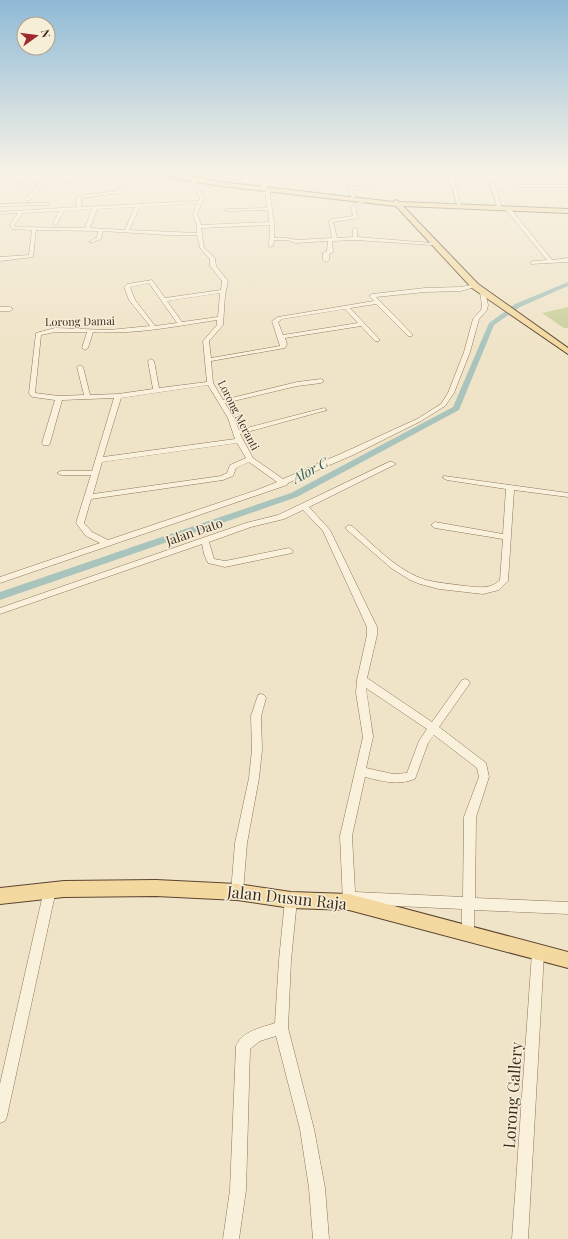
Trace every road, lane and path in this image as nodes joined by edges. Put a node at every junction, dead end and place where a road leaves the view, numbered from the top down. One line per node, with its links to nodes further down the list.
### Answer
1 (34, 229): 2 (street); 20 (street)
2 (87, 229): 11 (street)
3 (127, 229): 12 (street)
4 (199, 229): 13 (street)
5 (272, 229): 15 (street)
6 (332, 229): 16 (street)
7 (355, 229): 14 (street)
8 (418, 229): 18 (main road)
9 (422, 229): 23 (main road)
10 (524, 229): 24 (street)
11 (101, 230): 12 (street); 17 (street)
12 (126, 232): 13 (street)
13 (198, 234): 27 (street, Lorong Meranti)
14 (355, 238): 16 (street); 18 (street)
15 (271, 239): 16 (street); 19 (street)
16 (332, 239): 21 (street)
17 (91, 242)
18 (432, 244): 23 (main road)
19 (271, 246)
20 (0, 258)
21 (326, 260)
22 (568, 260): 24 (street)
23 (451, 261): 26 (main road)
24 (551, 262): 25 (street)
25 (533, 263)
26 (476, 286): 28 (main road); 30 (street)
27 (223, 291): 29 (street); 34 (street, Lorong Meranti)
28 (483, 292): 45 (main road); 66 (street)
29 (163, 300): 36 (street); 38 (street)
30 (376, 302): 31 (street); 41 (street)
31 (346, 307): 37 (street); 42 (street)
32 (0, 309): 33 (street)
33 (10, 309)
34 (220, 318): 36 (street, Lorong Damai); 46 (street, Lorong Meranti)
35 (76, 320): 39 (street)
36 (181, 324): 38 (street, Lorong Damai)
37 (362, 324): 42 (street); 43 (street)
38 (154, 328): 40 (street, Lorong Damai)
39 (77, 330): 40 (street, Lorong Damai); 54 (street, Lorong Damai)
40 (91, 330): 44 (street)
41 (410, 335)
42 (281, 337): 46 (street)
43 (377, 340)
44 (84, 348)
45 (568, 352)
46 (209, 360): 50 (street, Lorong Meranti)
47 (151, 361): 51 (street)
48 (80, 368): 52 (street)
49 (321, 381): 55 (street)
50 (210, 383): 51 (street, Lorong Damai); 55 (street, Lorong Meranti)
51 (156, 390): 53 (street, Lorong Damai)
52 (87, 396): 53 (street, Lorong Damai); 54 (street, Lorong Damai)
53 (118, 396): 61 (street)
54 (60, 398): 59 (street)
55 (222, 402): 57 (street, Lorong Meranti)
56 (324, 410): 57 (street)
57 (237, 433): 58 (street, Lorong Meranti)
58 (239, 441): 60 (street, Lorong Meranti); 61 (street)
59 (46, 443)
60 (250, 459): 66 (street, Lorong Meranti); 69 (street)
61 (99, 460): 64 (street)
62 (392, 464): 70 (street, Jalan Dato)
63 (61, 473): 64 (street)
64 (95, 473): 69 (street)
65 (447, 478): 67 (street)
66 (284, 483): 75 (street)
67 (510, 487): 68 (street); 73 (street)
68 (568, 495)
69 (88, 497): 75 (street)
70 (304, 506): 74 (street, Jalan Dato); 79 (street)
71 (435, 525): 73 (street)
72 (349, 528): 73 (street)
73 (507, 537)
74 (205, 540): 76 (street); 78 (street, Jalan Dato)
75 (107, 543): 77 (street)
76 (289, 551)
77 (0, 580)
78 (0, 611)
79 (362, 680): 82 (street); 83 (street)
80 (465, 683): 82 (street)
81 (261, 698): 85 (street)
82 (433, 728): 83 (street); 89 (street)
83 (360, 771): 88 (street)
84 (50, 890): 85 (main road, Jalan Dusun Raja); 86 (main road, Jalan Dusun Raja); 95 (street)
85 (237, 892): 87 (main road, Jalan Dusun Raja)
86 (0, 896)
87 (291, 900): 88 (main road, Jalan Dusun Raja); 94 (street)
88 (349, 900): 89 (street); 91 (main road, Jalan Dusun Raja)
89 (469, 904): 90 (street); 91 (street)
90 (568, 908)
91 (468, 934): 92 (main road, Jalan Dusun Raja)
92 (538, 952): 93 (main road, Jalan Dusun Raja); 98 (street, Lorong Gallery)
93 (568, 960)
94 (281, 1028): 96 (street); 97 (street)
95 (0, 1116)
96 (231, 1239)
97 (321, 1239)
98 (520, 1239)

